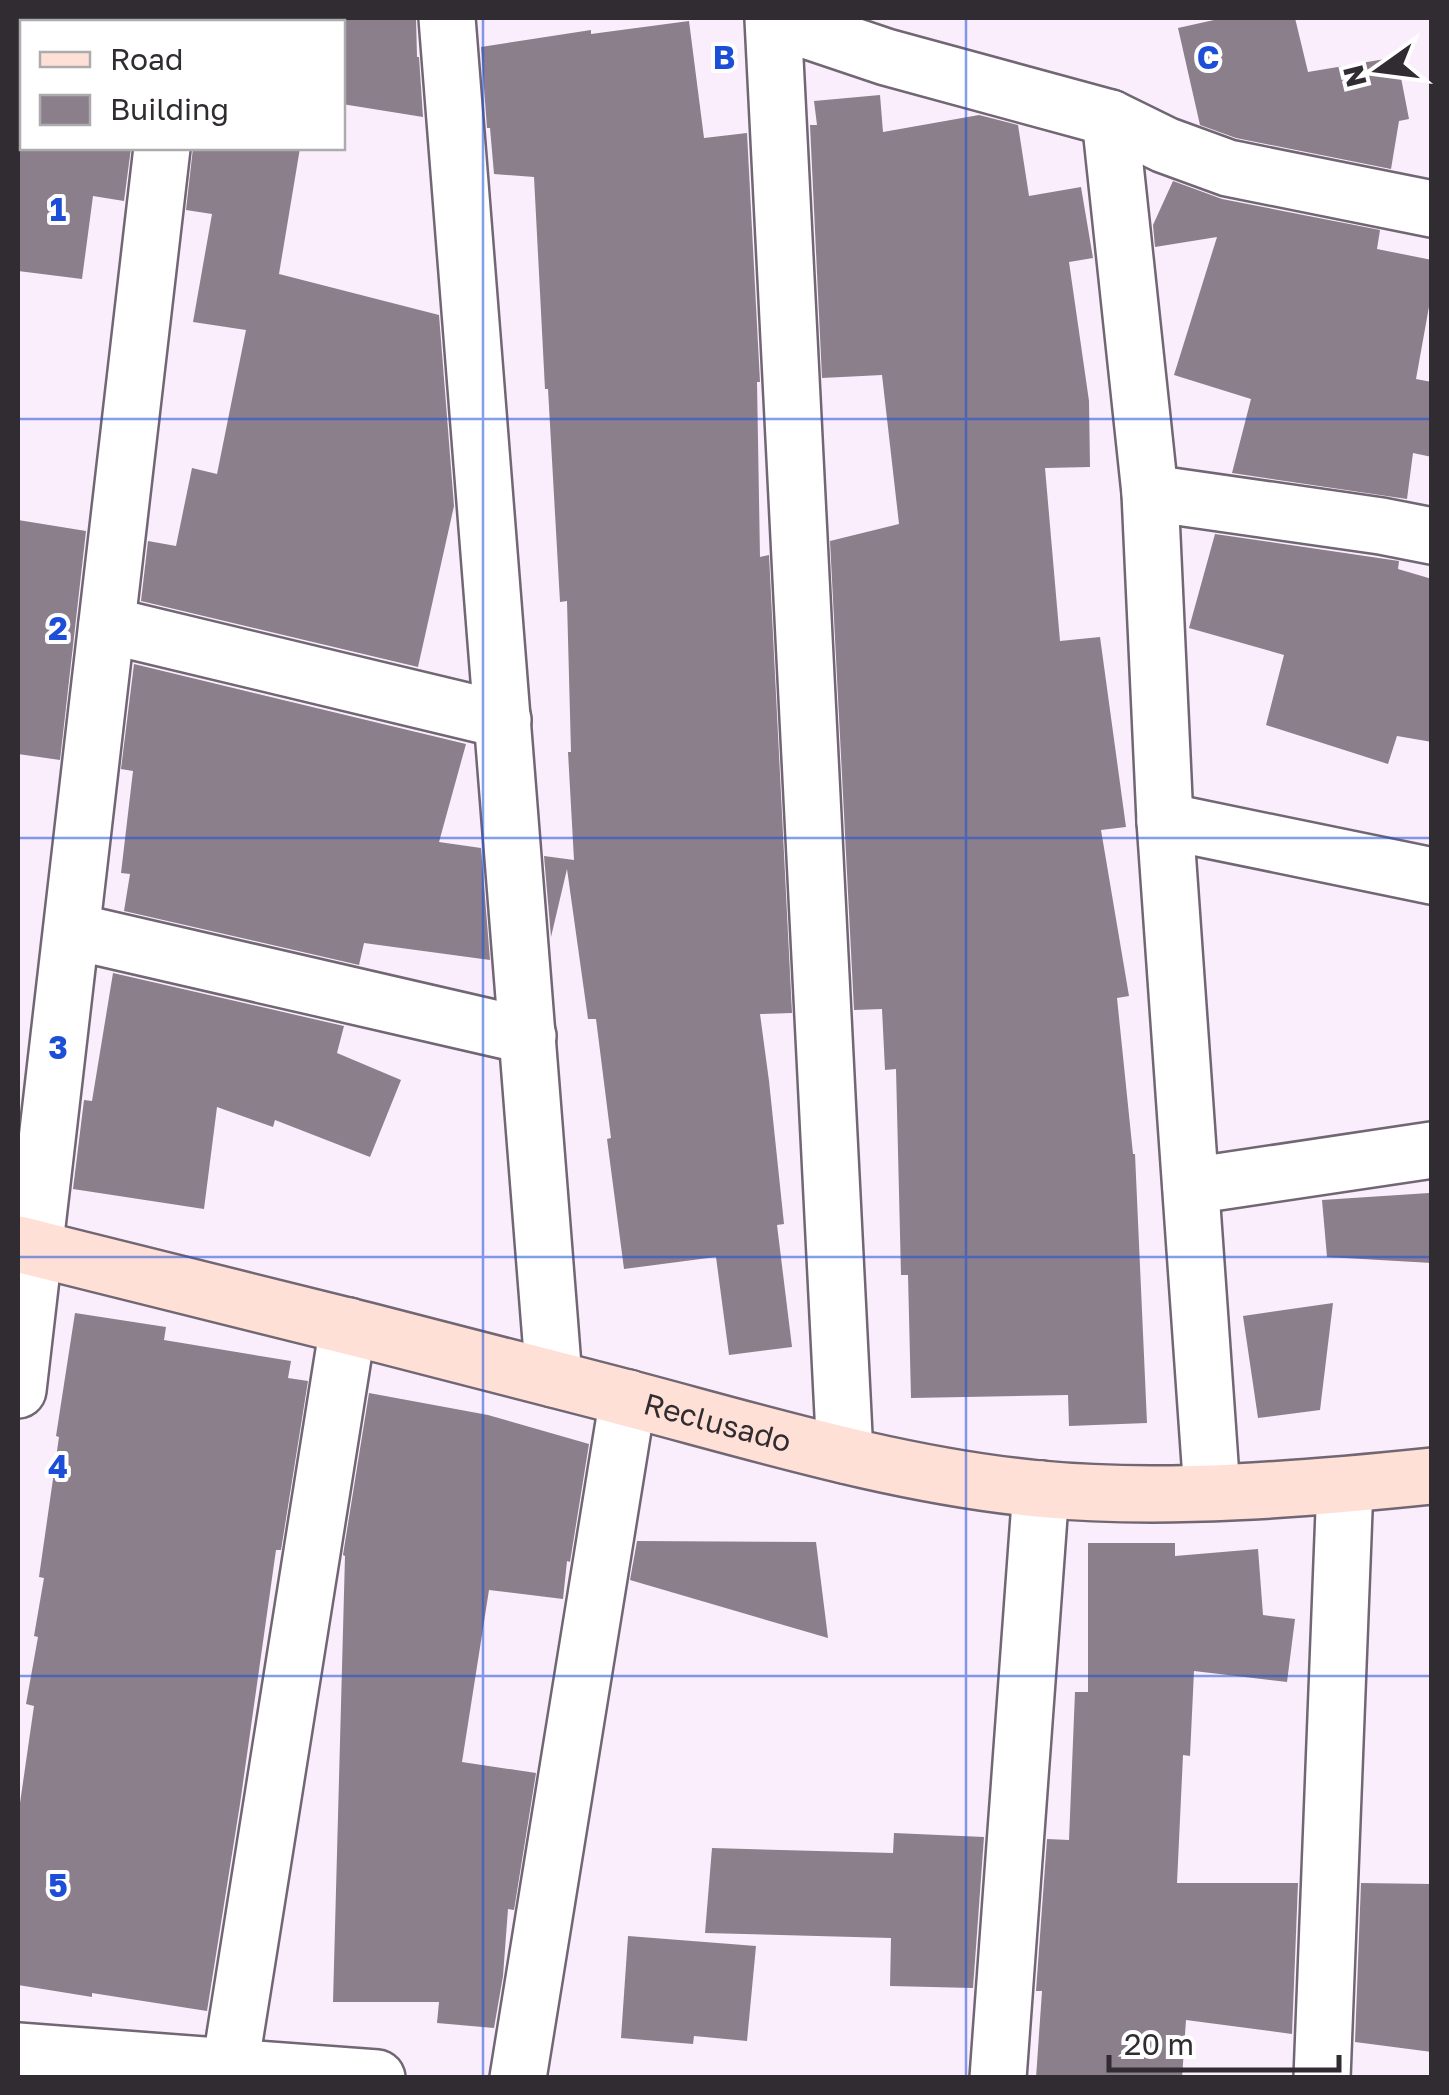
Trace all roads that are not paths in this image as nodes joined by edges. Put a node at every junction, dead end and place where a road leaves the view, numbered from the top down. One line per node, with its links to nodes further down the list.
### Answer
1 (447, 18): 9 (street)
2 (770, 18): 3 (street); 21 (street)
3 (1110, 118): 5 (street); 6 (street)
4 (162, 150): 8 (street)
5 (1432, 209)
6 (1150, 493): 7 (street); 10 (street)
7 (1432, 536)
8 (107, 625): 9 (street); 12 (street)
9 (503, 720): 13 (street)
10 (1165, 821): 11 (street); 15 (street)
11 (1432, 876)
12 (72, 931): 13 (street); 16 (street)
13 (528, 1036): 18 (street)
14 (1432, 1150): 15 (street)
15 (1191, 1186): 25 (street)
16 (26, 1247): 17 (street, Reclusado); 19 (street)
17 (348, 1326): 18 (street, Reclusado); 27 (street)
18 (554, 1379): 20 (street, Reclusado)
19 (18, 1390)
20 (628, 1398): 21 (street, Reclusado); 29 (street)
21 (845, 1455): 24 (street, Reclusado)
22 (1432, 1476): 23 (street, Reclusado)
23 (1345, 1485): 25 (street, Reclusado); 31 (street)
24 (1040, 1489): 25 (street, Reclusado); 30 (street)
25 (1212, 1492)
26 (18, 2052): 27 (street)
27 (230, 2067): 28 (street)
28 (376, 2078)
29 (518, 2078)
30 (998, 2078)
31 (1322, 2078)

